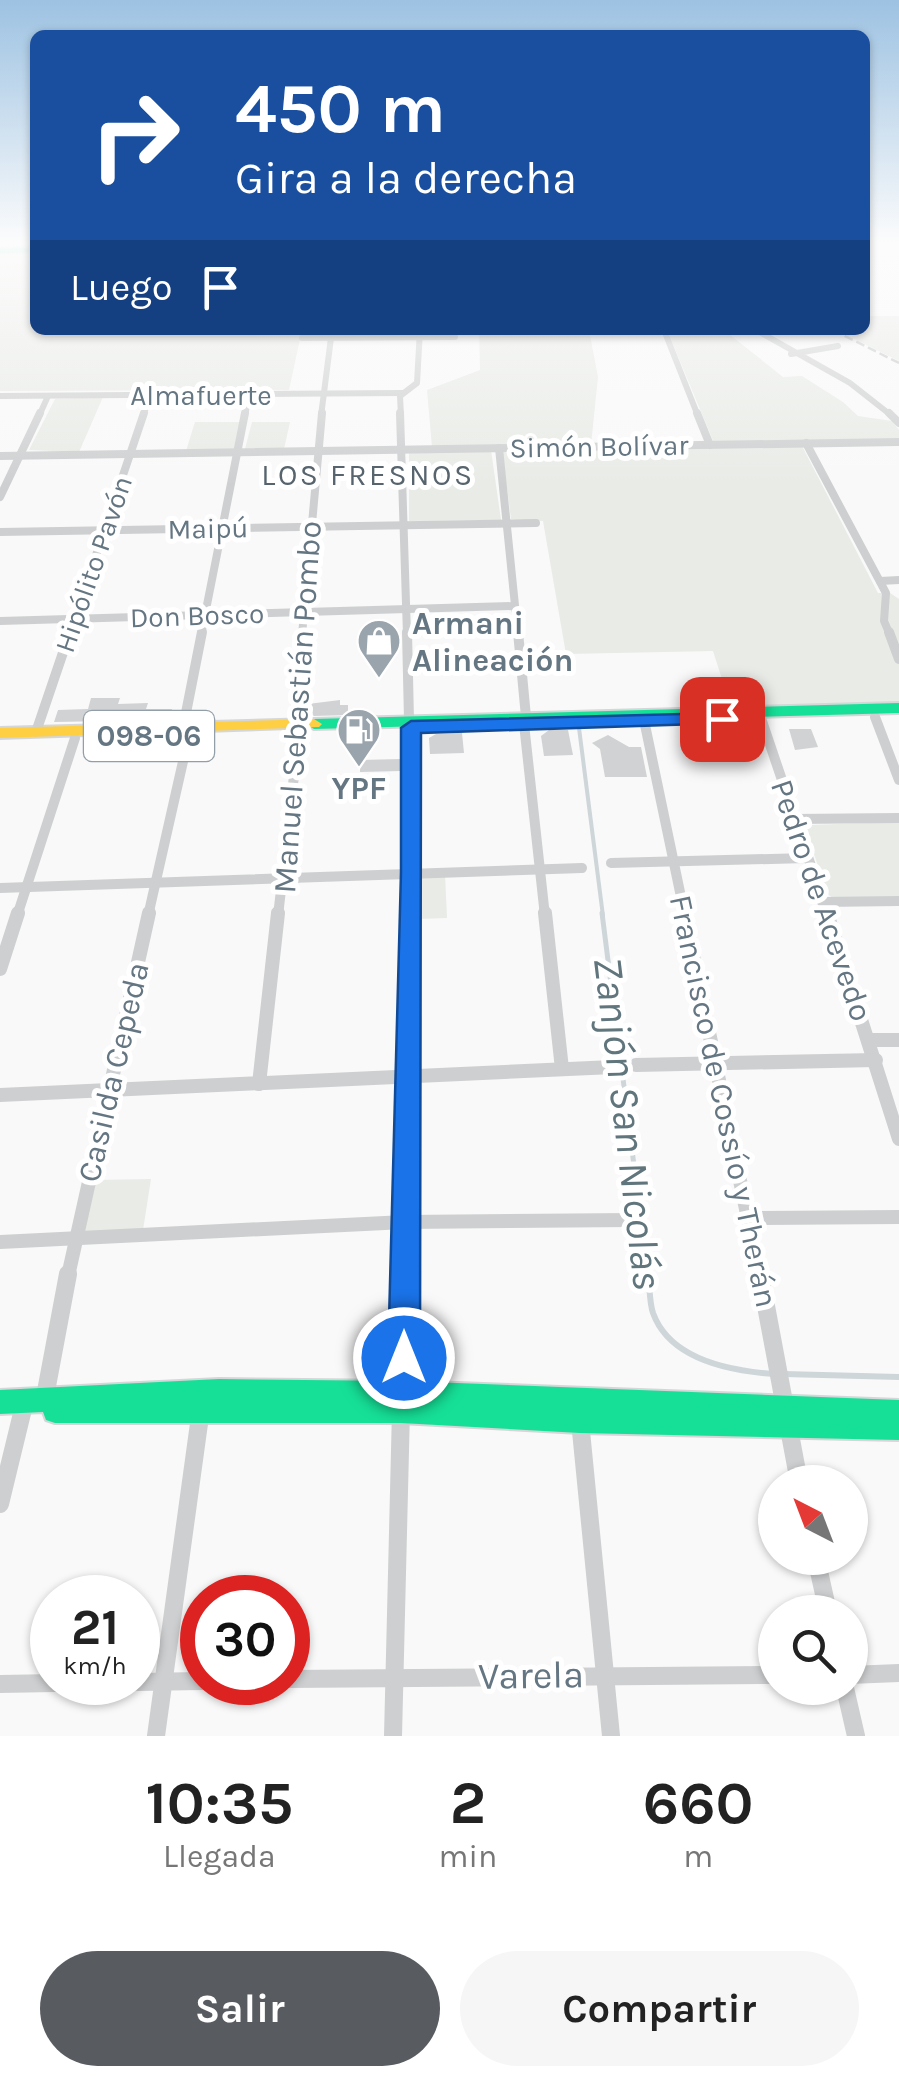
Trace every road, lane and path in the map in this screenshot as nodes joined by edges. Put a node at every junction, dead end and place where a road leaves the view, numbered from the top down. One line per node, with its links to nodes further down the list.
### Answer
1 (324, 335): 8 (street)
2 (332, 335): 13 (street, Manuel Sebastián Pombo)
3 (420, 335): 11 (street)
4 (432, 335): 7 (street)
5 (666, 335): 20 (street)
6 (763, 335): 10 (street)
7 (455, 337)
8 (302, 338)
9 (838, 346): 10 (street)
10 (791, 354): 17 (street)
11 (402, 393): 13 (street, Almafuerte); 23 (street)
12 (249, 395): 13 (street, Almafuerte); 16 (street, Almafuerte); 24 (street, Casilda Cepeda)
13 (324, 395): 22 (street, Manuel Sebastián Pombo)
14 (0, 396): 15 (street, Almafuerte)
15 (48, 396): 16 (street, Almafuerte); 28 (street)
16 (150, 396): 26 (street, Hipólito Pavón)
17 (899, 424)
18 (896, 442): 19 (street, Simón Bolívar); 25 (street)
19 (806, 443): 20 (street, Simón Bolívar); 38 (street)
20 (710, 444): 21 (street, Simón Bolívar)
21 (498, 448): 23 (street, Simón Bolívar); 30 (street)
22 (317, 450): 23 (street, Simón Bolívar); 24 (street, Simón Bolívar); 33 (street, Manuel Sebastián Pombo)
23 (404, 450): 32 (street)
24 (236, 452): 26 (street, Simón Bolívar); 34 (street, Casilda Cepeda)
25 (899, 452)
26 (131, 453): 28 (street, Simón Bolívar); 35 (street, Hipólito Pavón)
27 (0, 456): 28 (street, Simón Bolívar)
28 (19, 456): 29 (street)
29 (0, 497)
30 (505, 524): 31 (street, Maipú); 32 (street, Maipú); 39 (street)
31 (536, 524)
32 (404, 525): 33 (street, Maipú); 40 (street)
33 (310, 527): 34 (street, Maipú); 41 (street, Manuel Sebastián Pombo)
34 (221, 528): 35 (street, Maipú); 42 (street, Casilda Cepeda)
35 (104, 530): 36 (street, Maipú); 43 (street, Hipólito Pavón)
36 (0, 532)
37 (899, 580): 38 (street)
38 (880, 581): 45 (street)
39 (513, 606): 40 (street, Don Bosco); 50 (street)
40 (403, 610): 41 (street, Don Bosco); 52 (street)
41 (301, 613): 42 (street, Don Bosco); 53 (street, Manuel Sebastián Pombo)
42 (204, 615): 43 (street, Don Bosco); 54 (street, Casilda Cepeda)
43 (75, 619): 44 (street, Don Bosco); 55 (street, Hipólito Pavón)
44 (0, 621)
45 (899, 659)
46 (899, 708): 50 (main road, 098-06)
47 (762, 718): 48 (main road, 098-06); 51 (main road, 098-06); 60 (street, Pedro de Acevedo)
48 (875, 718): 49 (main road, 098-06); 58 (street)
49 (899, 718)
50 (525, 720): 51 (main road, 098-06); 52 (main road, 098-06); 64 (street)
51 (644, 720): 62 (street, Francisco de Cossío y Therán)
52 (410, 724): 53 (main road, 098-06); 66 (street)
53 (296, 728): 54 (main road, 098-06); 67 (street, Manuel Sebastián Pombo)
54 (186, 731): 55 (main road, 098-06); 57 (main road, 098-06); 68 (street, Casilda Cepeda)
55 (36, 732): 56 (main road, 098-06)
56 (0, 737): 57 (main road, 098-06)
57 (75, 738): 69 (street)
58 (899, 780)
59 (899, 818): 60 (street)
60 (794, 819): 61 (street, Pedro de Acevedo)
61 (807, 858): 62 (street); 72 (street, Pedro de Acevedo)
62 (674, 861): 63 (street); 77 (street, Francisco de Cossío y Therán)
63 (612, 863)
64 (543, 868): 65 (street); 66 (street); 80 (street)
65 (582, 868)
66 (412, 872): 67 (street); 81 (street)
67 (285, 876): 68 (street); 82 (street, Manuel Sebastián Pombo)
68 (157, 881): 69 (street); 83 (street, Casilda Cepeda)
69 (26, 887): 70 (street); 73 (street)
70 (0, 888)
71 (899, 901): 72 (street)
72 (822, 902): 74 (street, Pedro de Acevedo)
73 (0, 969)
74 (870, 1040): 75 (street); 76 (street, Pedro de Acevedo)
75 (899, 1040)
76 (876, 1060): 77 (street); 85 (street, Pedro de Acevedo)
77 (714, 1064): 78 (street); 87 (street, Francisco de Cossío y Therán)
78 (636, 1065)
79 (613, 1067): 80 (street)
80 (562, 1070): 81 (street)
81 (408, 1076): 82 (street); 89 (street)
82 (260, 1084): 83 (street)
83 (108, 1088): 84 (street); 90 (street, Casilda Cepeda)
84 (0, 1094)
85 (899, 1139)
86 (899, 1217): 87 (street)
87 (748, 1218): 92 (street, Francisco de Cossío y Therán)
88 (632, 1220): 89 (street)
89 (405, 1222): 90 (street); 94 (street)
90 (75, 1238): 91 (street); 95 (street, Casilda Cepeda)
91 (0, 1242)
92 (783, 1398): 94 (main road); 98 (main road); 101 (street, Francisco de Cossío y Therán)
93 (0, 1402): 96 (main road)
94 (403, 1402): 95 (main road); 97 (main road); 100 (main road); 109 (street)
95 (44, 1405): 96 (main road); 97 (main road)
96 (23, 1406): 99 (main road); 104 (street)
97 (200, 1409): 112 (street)
98 (899, 1412)
99 (0, 1413)
100 (580, 1421): 101 (main road); 106 (street)
101 (787, 1427): 102 (main road); 103 (street, Francisco de Cossío y Therán)
102 (899, 1428)
103 (795, 1465)
104 (0, 1504)
105 (899, 1673): 107 (street)
106 (606, 1674): 108 (street, Varela); 109 (street, Varela); 119 (street)
107 (868, 1674)
108 (758, 1675)
109 (395, 1677): 110 (street, Varela); 118 (street)
110 (310, 1679)
111 (160, 1682): 112 (street)
112 (164, 1682): 113 (street); 117 (street)
113 (180, 1682)
114 (30, 1683): 115 (street)
115 (0, 1684)
116 (849, 1705): 120 (street)
117 (156, 1736)
118 (393, 1736)
119 (611, 1736)
120 (856, 1736)

